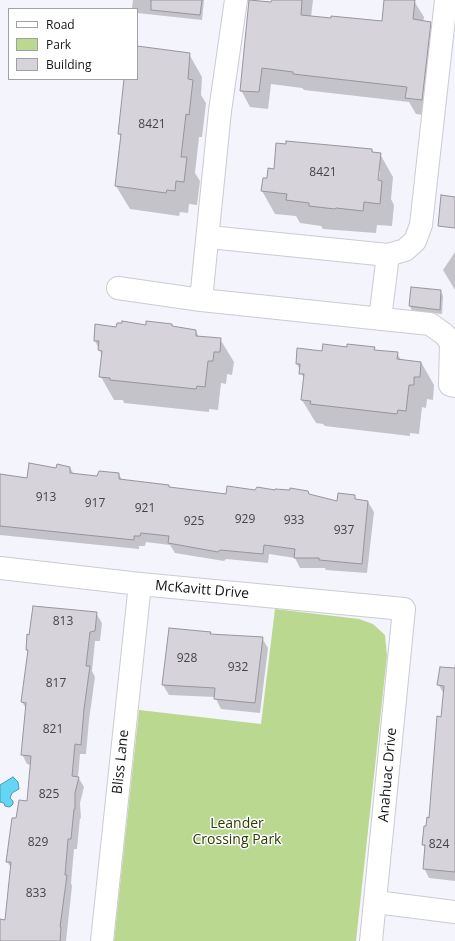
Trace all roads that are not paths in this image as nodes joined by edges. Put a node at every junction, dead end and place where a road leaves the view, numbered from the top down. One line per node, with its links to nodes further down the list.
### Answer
1 (236, 0): 4 (street)
2 (446, 0): 3 (street)
3 (447, 61): 5 (street)
4 (209, 237): 5 (street); 7 (street)
5 (388, 255): 8 (street)
6 (118, 288): 7 (street)
7 (201, 300): 8 (street)
8 (380, 319): 9 (street)
9 (455, 386)
10 (0, 568): 11 (street, McKavitt Drive)
11 (140, 584): 12 (street, McKavitt Drive); 15 (street, Bliss Lane)
12 (404, 609): 13 (street, Anahuac Drive)
13 (376, 902): 14 (street); 16 (street, Anahuac Drive)
14 (455, 912)
15 (102, 941)
16 (371, 941)

